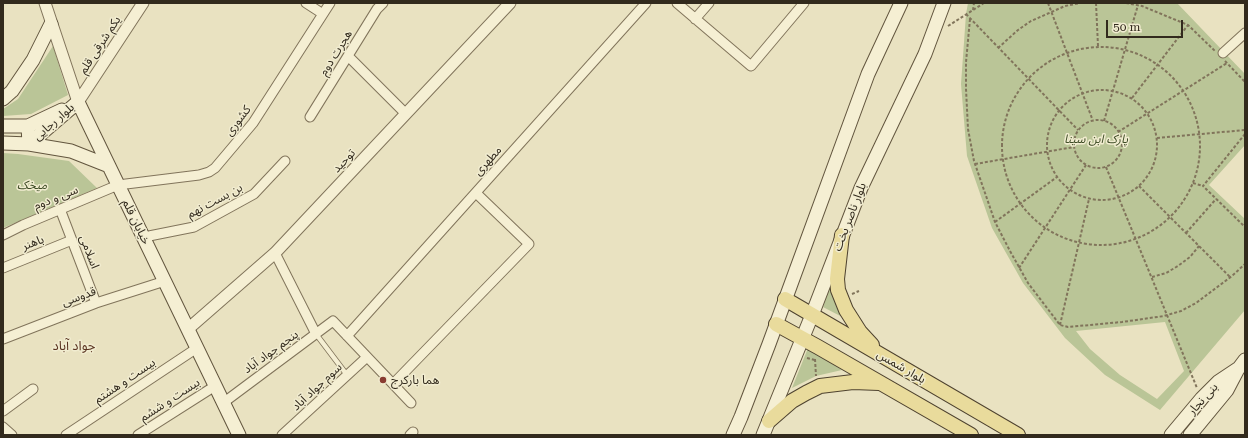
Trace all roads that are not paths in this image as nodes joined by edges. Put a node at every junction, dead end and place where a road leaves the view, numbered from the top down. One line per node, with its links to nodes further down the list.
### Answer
1 (45, 3): 15 (street, خیابان قلم)
2 (143, 3): 20 (street, یکم شرقی قلم)
3 (306, 3): 13 (street)
4 (330, 3): 13 (street, کشوری)
5 (384, 3): 18 (street, هجرت دوم)
6 (510, 3): 21 (street, توحید)
7 (646, 3): 30 (street, مطهری)
8 (677, 3): 14 (street)
9 (709, 3): 14 (street)
10 (804, 3): 14 (street)
11 (900, 3): 39 (main road)
12 (944, 3): 33 (main road, بلوار ناصر بخت)
13 (323, 14): 29 (street, کشوری)
14 (695, 19)
15 (51, 24): 19 (main road); 20 (street, خیابان قلم)
16 (1245, 33): 17 (street)
17 (1220, 55)
18 (348, 56): 21 (street); 22 (street, هجرت دوم)
19 (3, 100)
20 (78, 102): 24 (main road, بلوار رجایی); 26 (main road, بلوار رجایی); 28 (main road, خیابان قلم)
21 (406, 114): 36 (street, توحید)
22 (310, 117)
23 (3, 126): 24 (main road, بلوار رجایی)
24 (28, 126): 26 (main road)
25 (3, 143): 26 (main road, بلوار رجایی)
26 (29, 144): 28 (main road)
27 (285, 161): 34 (street, بن بست نهم)
28 (109, 166): 29 (main road, خیابان قلم)
29 (118, 185): 31 (street, سی و دوم); 34 (main road, خیابان قلم)
30 (476, 193): 45 (street, مطهری); 53 (street)
31 (60, 209): 32 (street, سی و دوم); 35 (street, اسلامی)
32 (3, 234)
33 (842, 235): 41 (main road, بلوار ناصر بخت); 49 (main road)
34 (144, 238): 38 (main road, خیابان قلم)
35 (72, 240): 37 (street, باهنر); 40 (street, اسلامی)
36 (275, 253): 43 (street, توحید); 44 (street)
37 (3, 268)
38 (165, 281): 40 (street, قدوسی); 43 (main road, خیابان قلم)
39 (785, 299): 41 (main road, بلوار شمس); 42 (main road)
40 (96, 303): 46 (street, قدوسی)
41 (812, 315): 47 (main road, بلوار ناصر بخت); 49 (main road, بلوار شمس)
42 (776, 324): 47 (main road, بلوار شمس); 67 (main road)
43 (188, 329): 48 (main road, خیابان قلم)
44 (316, 334): 45 (street, پنجم جواد آباد); 52 (lane); 57 (street, پنجم جواد آباد)
45 (347, 336): 50 (street)
46 (3, 339)
47 (803, 339): 54 (main road, بلوار شمس); 60 (main road, بلوار ناصر بخت)
48 (197, 348): 55 (main road, خیابان قلم); 63 (street, بیست و هشتم)
49 (882, 355): 70 (main road, بلوار شمس)
50 (367, 357): 52 (street, سوم جواد آباد); 53 (street)
51 (1242, 364): 71 (main road, بنی نجار); 72 (main road, بنی نجار)
52 (347, 376): 66 (street, سوم جواد آباد)
53 (393, 384): 58 (street)
54 (882, 384): 60 (main road); 69 (main road, بلوار شمس)
55 (215, 386): 57 (main road, خیابان قلم); 64 (street, بیست و ششم)
56 (33, 389): 59 (street)
57 (223, 402): 65 (main road, خیابان قلم)
58 (411, 403)
59 (3, 411)
60 (769, 421): 68 (main road, بلوار ناصر بخت)
61 (3, 427): 62 (street)
62 (12, 435)
63 (66, 435)
64 (138, 435)
65 (239, 435)
66 (282, 435)
67 (733, 435)
68 (763, 435)
69 (970, 435)
70 (1018, 435)
71 (1172, 435)
72 (1190, 435)

